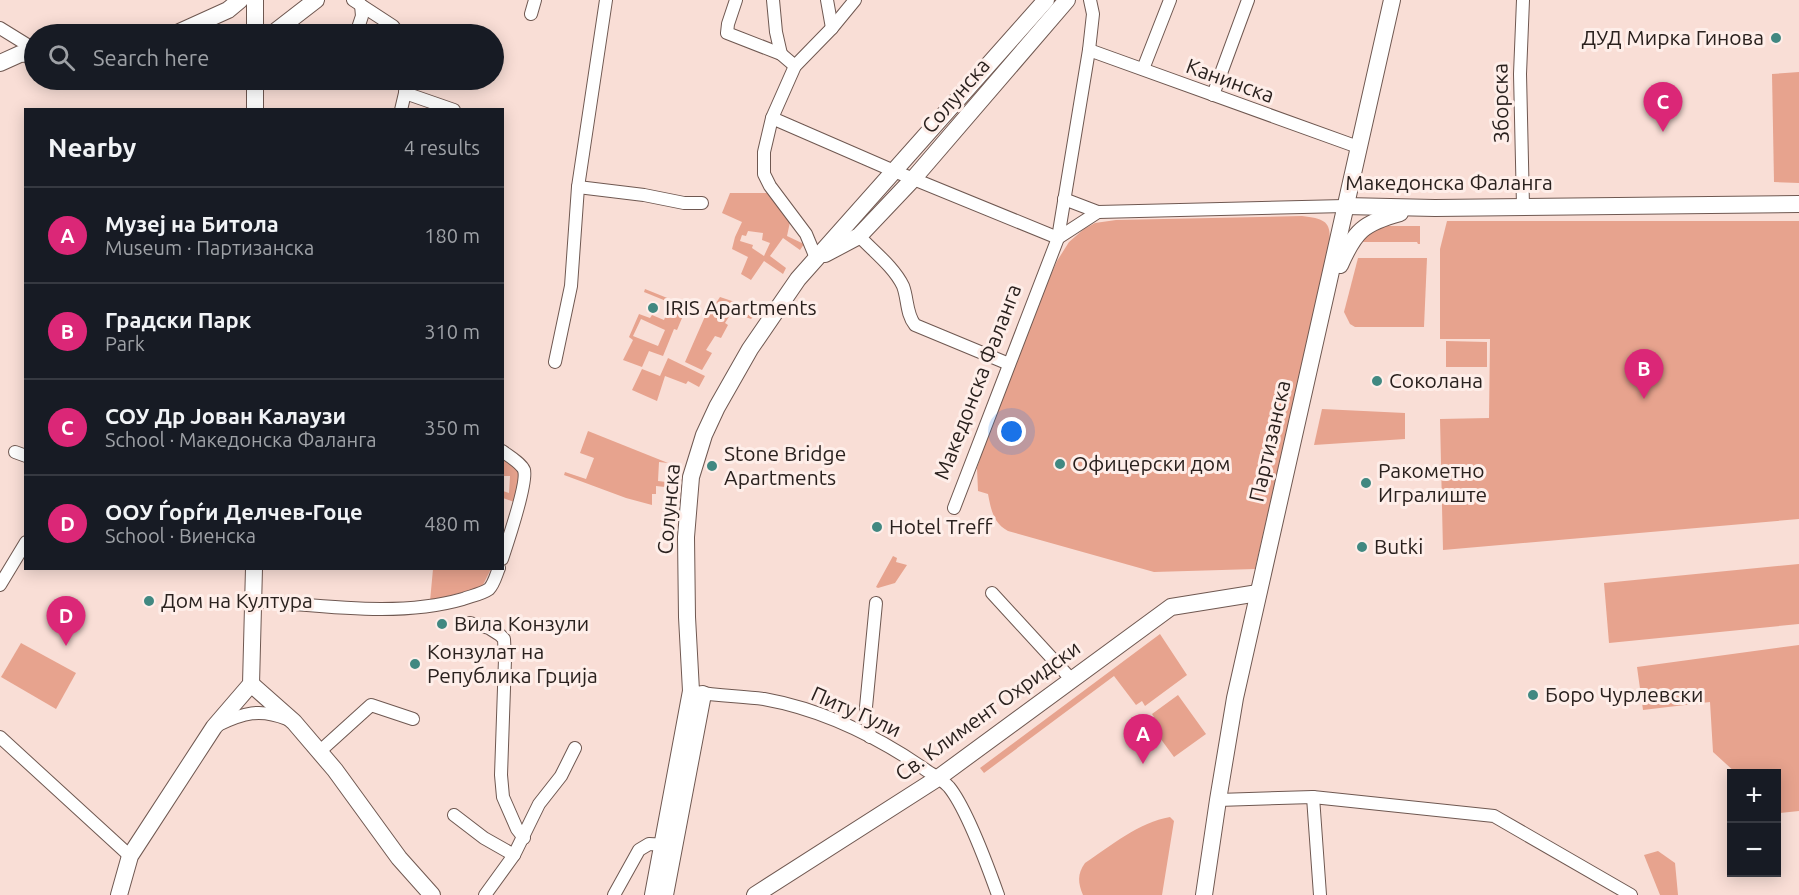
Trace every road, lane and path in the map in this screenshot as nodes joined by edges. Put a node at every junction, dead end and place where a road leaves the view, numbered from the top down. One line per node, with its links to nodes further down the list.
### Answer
1 (240, 0): 19 (street)
2 (255, 0): 20 (street)
3 (316, 0): 21 (street)
4 (535, 0): 18 (street)
5 (606, 0): 44 (street)
6 (736, 0): 29 (street)
7 (773, 0): 29 (street)
8 (827, 0): 25 (street)
9 (855, 0): 25 (street)
10 (1046, 0): 42 (street, Солунска)
11 (1067, 0): 43 (street, Солунска)
12 (1090, 0): 27 (street)
13 (1170, 0): 32 (street)
14 (1248, 0): 36 (street)
15 (1392, 0): 41 (street, Партизанска)
16 (1523, 0): 49 (street, Зборска)
17 (357, 3): 22 (street); 23 (street)
18 (531, 14)
19 (197, 24)
20 (255, 24)
21 (285, 24)
22 (359, 24)
23 (390, 24)
24 (0, 28): 26 (street)
25 (832, 28): 31 (street)
26 (24, 44)
27 (1089, 50): 32 (street, Канинска); 45 (street)
28 (24, 53): 30 (street)
29 (781, 54): 31 (street)
30 (0, 63)
31 (795, 66): 40 (street)
32 (1143, 69): 36 (street, Канинска)
33 (246, 90): 37 (street)
34 (405, 90): 35 (street)
35 (405, 93): 38 (street); 39 (street)
36 (1213, 95): 41 (street, Канинска)
37 (255, 104)
38 (401, 108)
39 (448, 108)
40 (772, 118): 42 (street); 54 (street)
41 (1358, 147): 48 (street, Партизанска)
42 (894, 171): 43 (street); 54 (street, Солунска)
43 (914, 178): 52 (street, Солунска); 53 (street)
44 (578, 187): 46 (street); 56 (street)
45 (1064, 199): 51 (street, Македонска Фаланга); 53 (street, Македонска Фаланга)
46 (702, 203)
47 (1799, 204): 49 (street, Македонска Фаланга)
48 (1345, 206): 50 (street, Македонска Фаланга); 51 (street, Македонска Фаланга); 55 (street, Партизанска)
49 (1523, 206): 50 (street, Македонска Фаланга)
50 (1419, 207): 55 (street)
51 (1098, 212): 53 (street)
52 (859, 236): 54 (street, Солунска); 57 (street)
53 (1058, 238): 57 (street, Македонска Фаланга)
54 (816, 258): 72 (street, Солунска)
55 (1324, 302): 66 (street, Партизанска)
56 (555, 362)
57 (1009, 364): 59 (street, Македонска Фаланга)
58 (504, 453): 61 (street)
59 (954, 508)
60 (24, 545): 64 (street)
61 (504, 552)
62 (254, 570): 67 (street)
63 (498, 570): 67 (street)
64 (0, 585)
65 (992, 593): 70 (street)
66 (1258, 593): 70 (street, Св. Климент Охридски); 82 (street, Партизанска)
67 (253, 601): 71 (street)
68 (876, 603): 77 (street)
69 (470, 623): 84 (street)
70 (1071, 679): 80 (street, Св. Климент Охридски)
71 (251, 684): 74 (street); 75 (street)
72 (697, 692): 77 (street, Питу Гули); 85 (street, Солунска)
73 (412, 719): 79 (street)
74 (294, 722): 75 (street); 79 (street)
75 (214, 727): 87 (street)
76 (0, 737): 87 (street)
77 (870, 737): 80 (street, Питу Гули)
78 (575, 748): 84 (street)
79 (320, 752): 90 (street)
80 (938, 778): 88 (street, Св. Климент Охридски); 95 (street, Питу Гули)
81 (1313, 797): 82 (street); 97 (street); 98 (street)
82 (1218, 800): 96 (street, Партизанска)
83 (454, 815): 86 (street)
84 (524, 838): 86 (street)
85 (668, 845): 92 (street); 93 (street); 94 (street)
86 (514, 855): 91 (street)
87 (130, 856): 89 (street)
88 (760, 894)
89 (119, 895)
90 (432, 895)
91 (485, 895)
92 (614, 895)
93 (653, 895)
94 (665, 895)
95 (998, 895)
96 (1204, 895)
97 (1320, 895)
98 (1631, 895)

